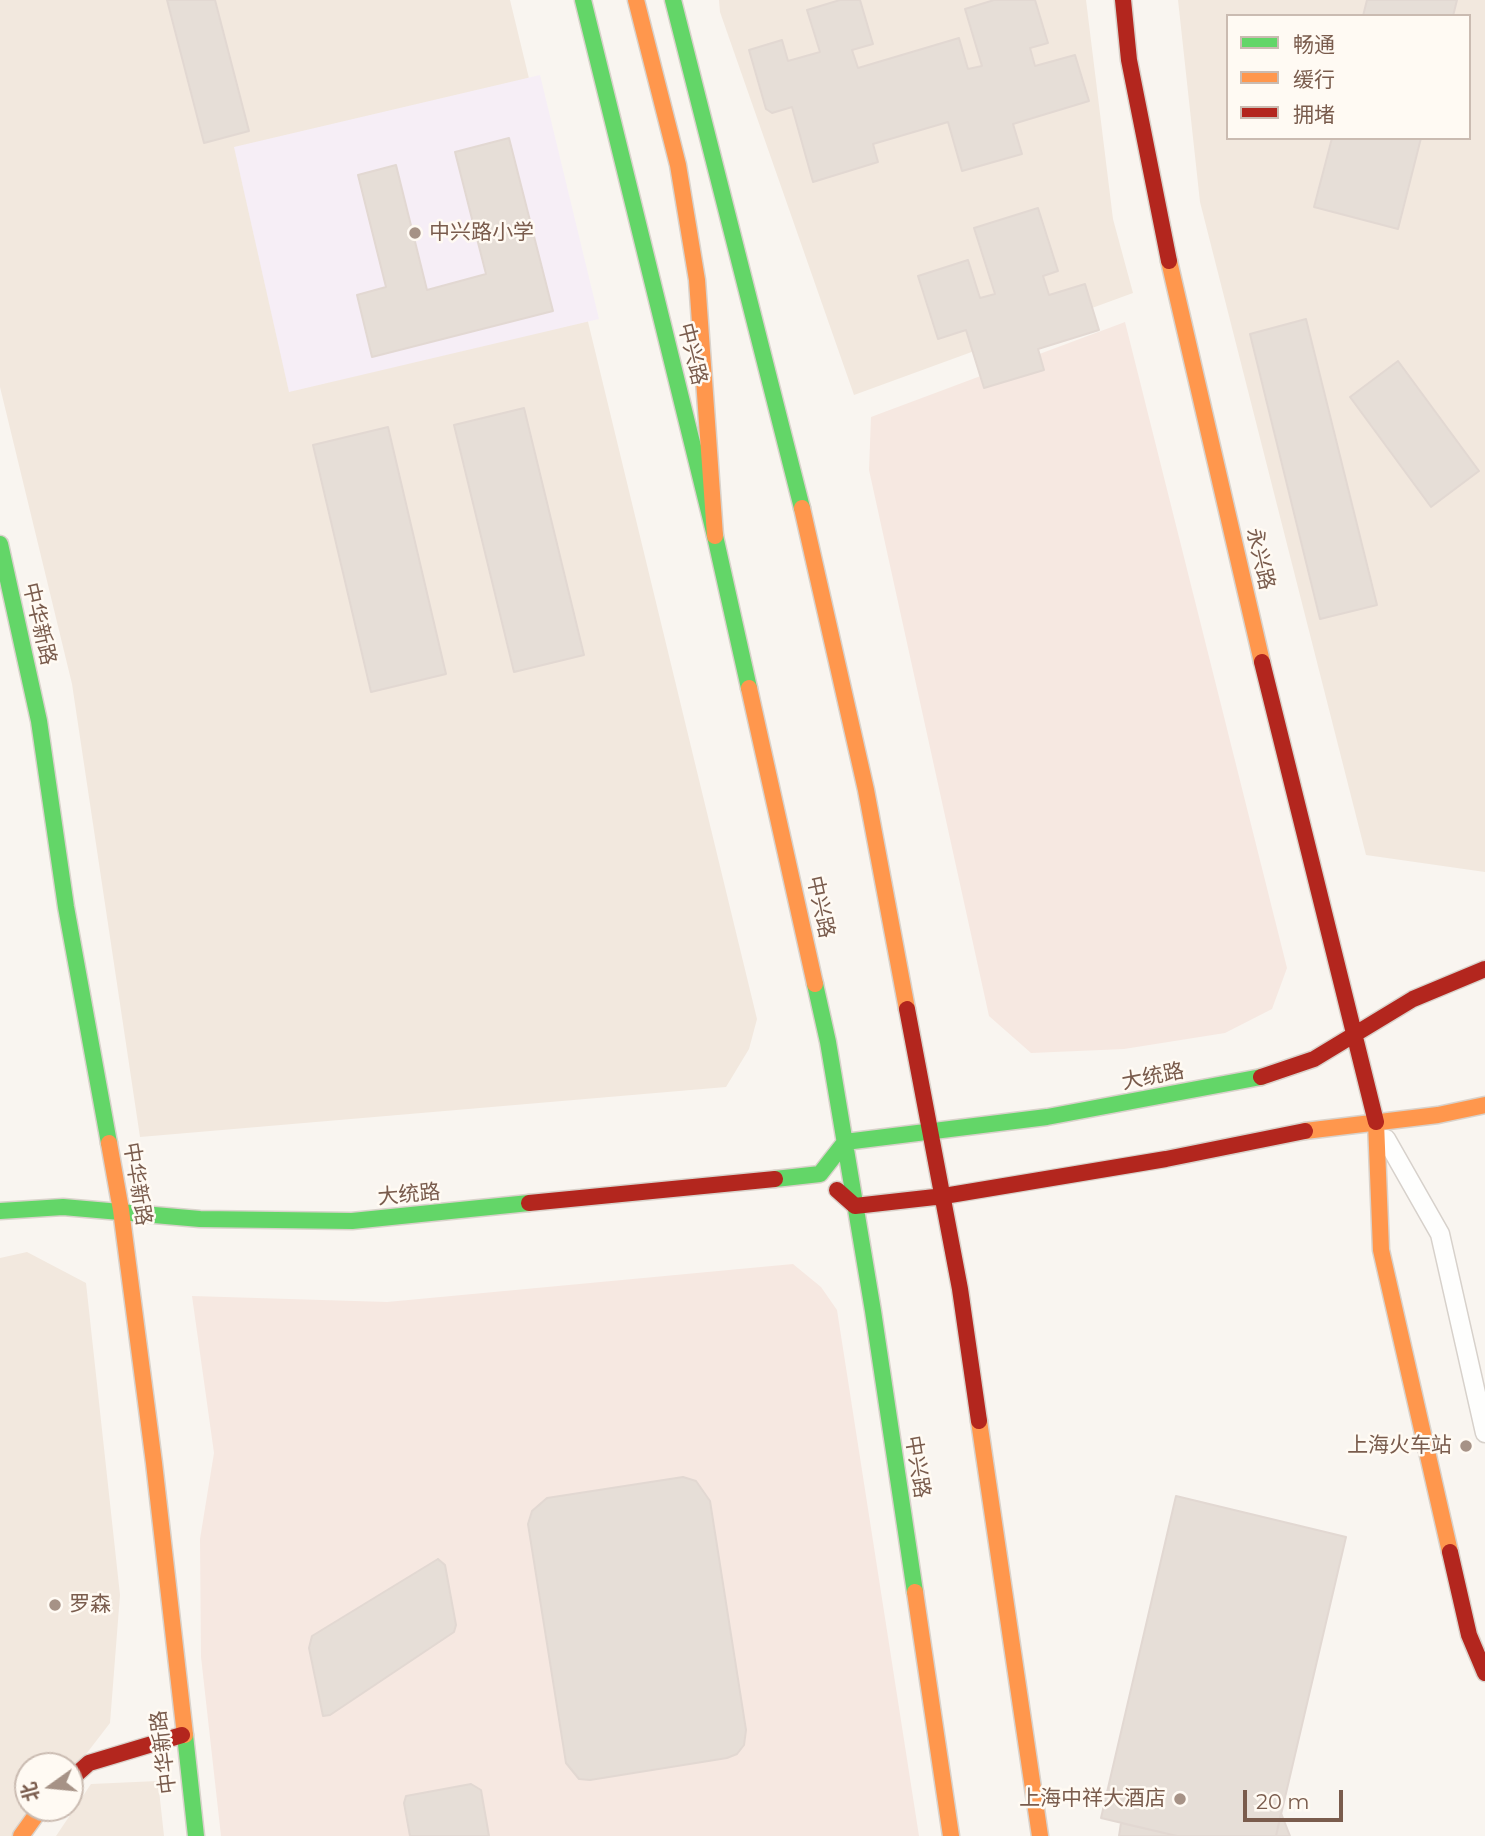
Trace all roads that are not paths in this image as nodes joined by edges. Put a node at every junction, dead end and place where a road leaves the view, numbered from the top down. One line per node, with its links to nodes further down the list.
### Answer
1 (583, 0): 5 (main road, 中兴路)
2 (673, 0): 11 (main road)
3 (1123, 0): 8 (main road, 永兴路)
4 (636, 1): 5 (main road)
5 (715, 536): 12 (main road, 中兴路)
6 (0, 544): 16 (main road, 中华新路)
7 (1485, 970): 8 (main road, 大统路)
8 (1355, 1032): 10 (main road, 永兴路); 11 (main road, 大统路)
9 (1485, 1105): 10 (main road)
10 (1377, 1124): 14 (main road); 18 (lane); 19 (main road, 永兴路)
11 (932, 1132): 12 (main road, 大统路); 14 (main road)
12 (845, 1142): 13 (main road); 15 (main road, 中兴路)
13 (820, 1174): 15 (main road); 16 (main road, 大统路)
14 (943, 1196): 15 (main road); 24 (main road)
15 (855, 1206): 23 (main road, 中兴路)
16 (121, 1210): 17 (main road, 大统路); 20 (main road, 中华新路)
17 (0, 1211)
18 (1485, 1433)
19 (1485, 1673)
20 (182, 1735): 21 (main road); 22 (main road, 中华新路)
21 (84, 1767)
22 (196, 1836)
23 (951, 1836)
24 (1040, 1836)

